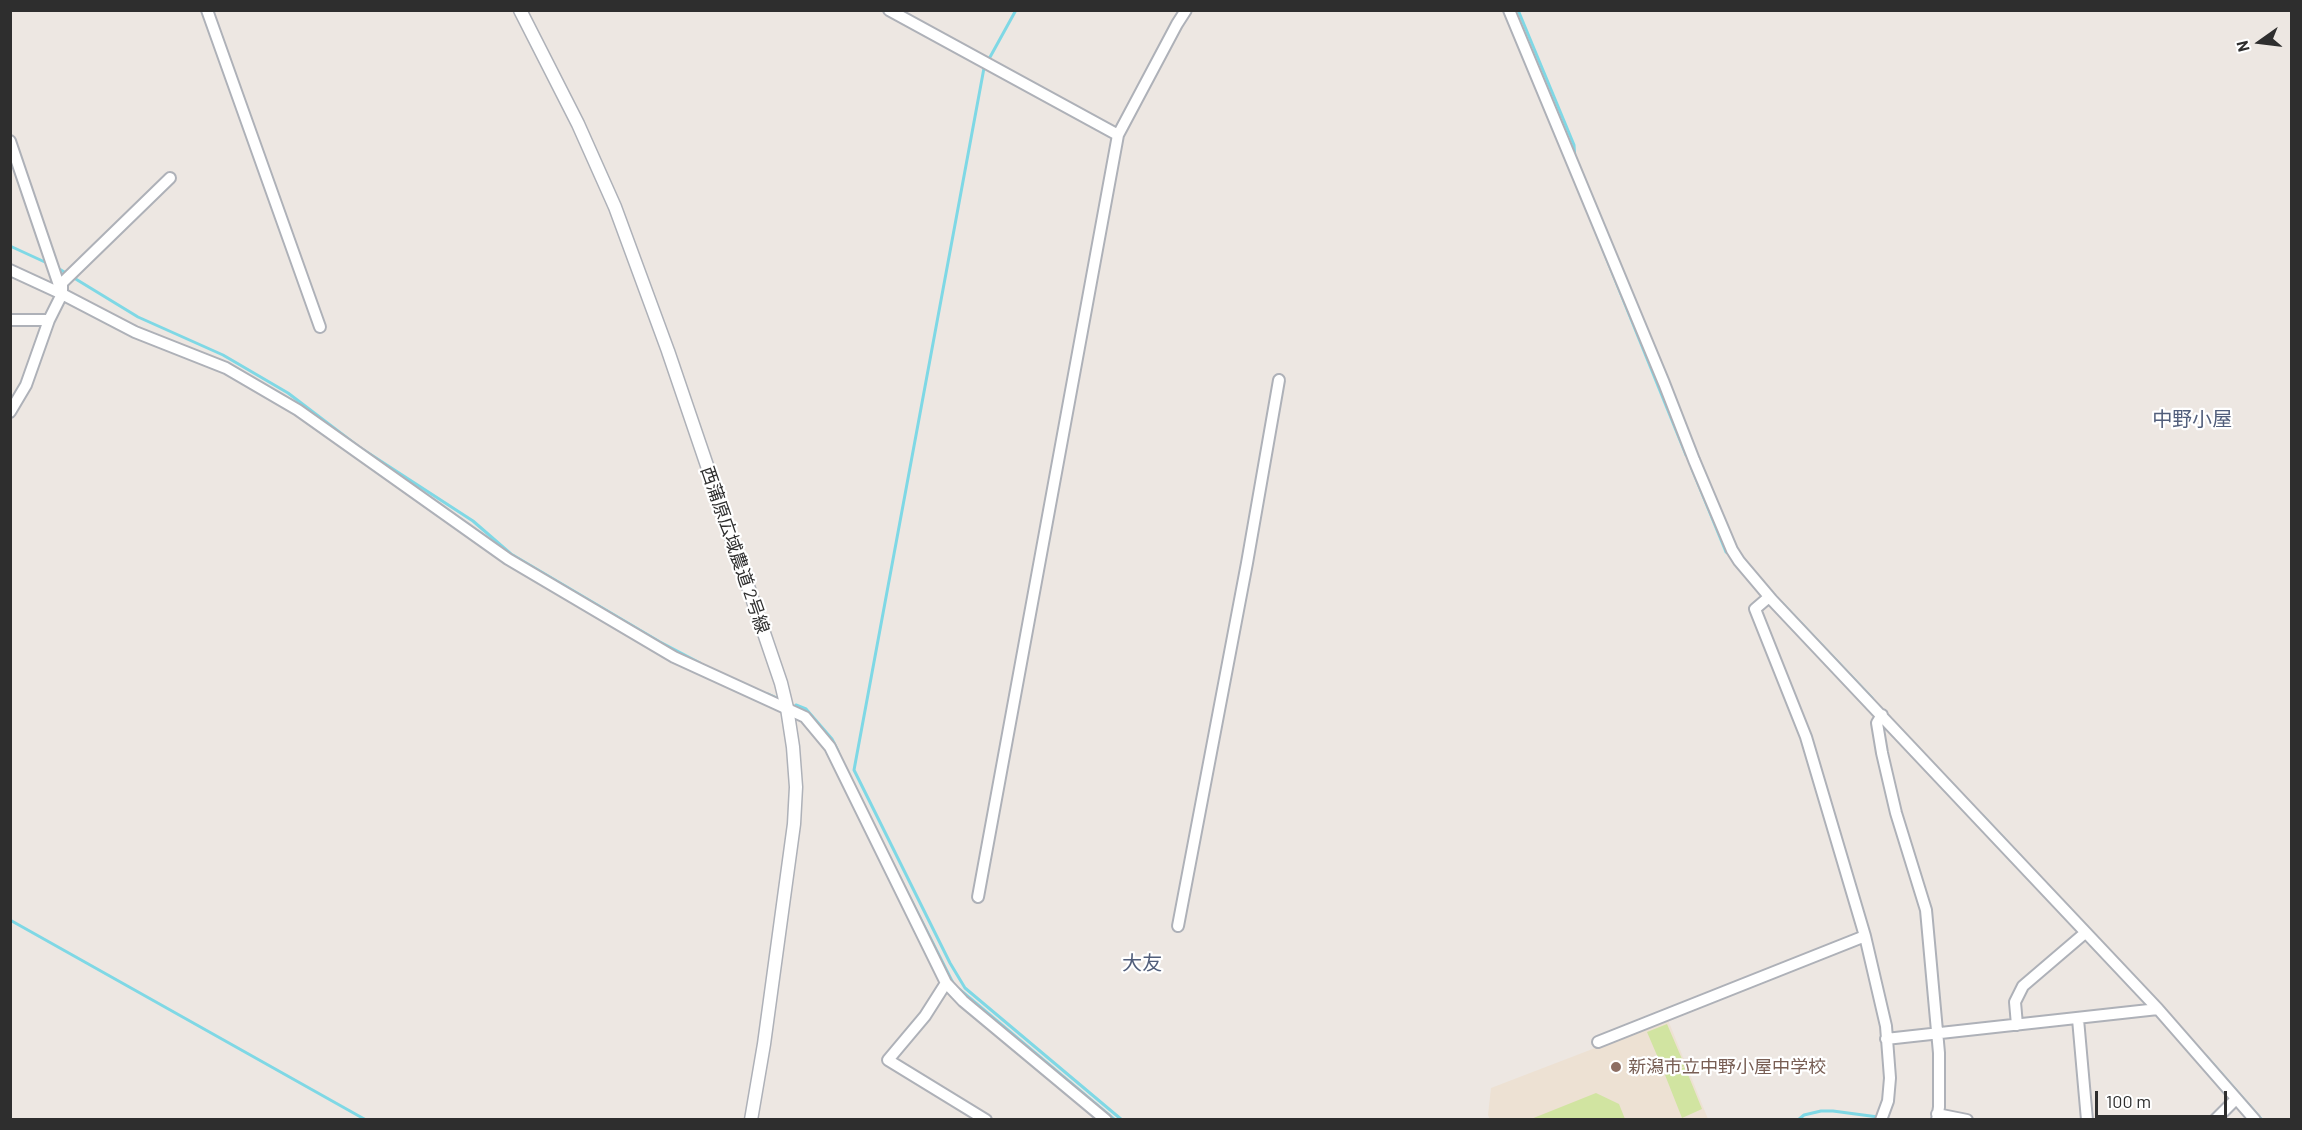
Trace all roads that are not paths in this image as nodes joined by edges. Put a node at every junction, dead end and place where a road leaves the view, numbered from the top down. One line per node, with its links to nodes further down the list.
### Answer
1 (207, 10): 13 (street)
2 (520, 10): 17 (street, 西蒲原広域農道 2号線)
3 (889, 10): 6 (street)
4 (1509, 10): 16 (street)
5 (1184, 12): 6 (street)
6 (1118, 135): 19 (street)
7 (10, 141): 10 (street)
8 (170, 177): 10 (street)
9 (10, 270): 10 (street)
10 (62, 294): 12 (street); 17 (street)
11 (10, 320): 12 (street)
12 (49, 320): 15 (street)
13 (320, 327)
14 (1279, 380): 20 (street)
15 (10, 412)
16 (1769, 597): 18 (street); 22 (street)
17 (787, 708): 23 (street); 32 (street, 西蒲原広域農道 2号線)
18 (1882, 715): 21 (street); 27 (street)
19 (978, 897)
20 (1178, 926)
21 (2085, 933): 24 (street); 26 (street)
22 (1865, 936): 28 (street); 29 (street)
23 (946, 983): 33 (street); 34 (street)
24 (2158, 1010): 25 (street); 30 (street)
25 (2078, 1019): 26 (street); 37 (street)
26 (2016, 1025): 27 (street)
27 (1938, 1034): 28 (street); 31 (street)
28 (1886, 1039): 35 (street)
29 (1598, 1042)
30 (2236, 1099): 38 (street); 39 (street)
31 (1937, 1117): 36 (street)
32 (751, 1119)
33 (986, 1119)
34 (1106, 1119)
35 (1881, 1119)
36 (1967, 1119)
37 (2087, 1119)
38 (2216, 1119)
39 (2255, 1119)

